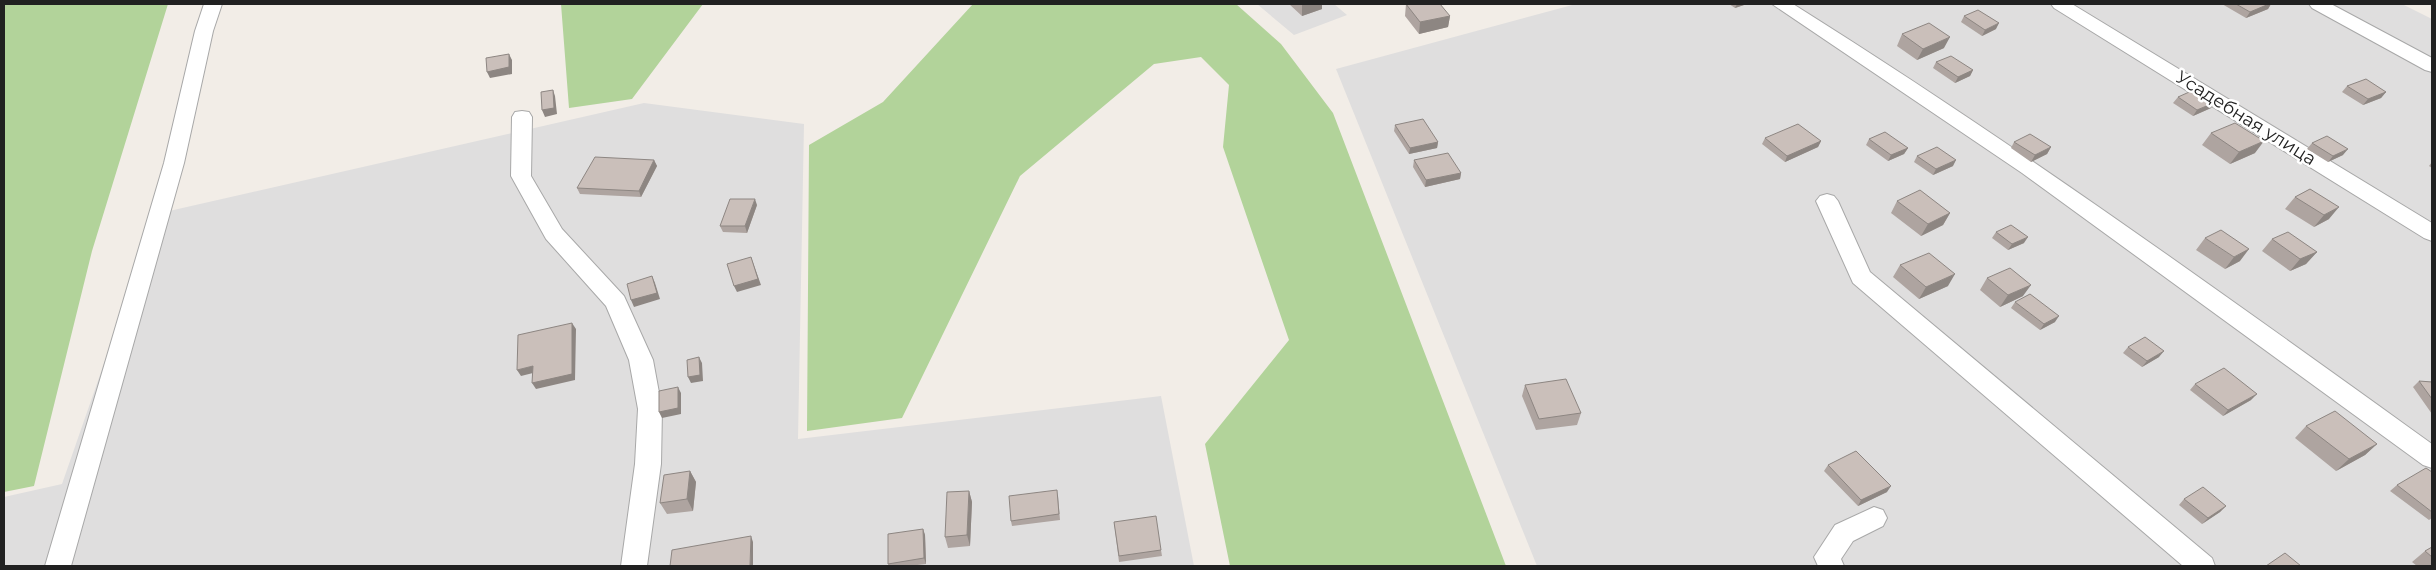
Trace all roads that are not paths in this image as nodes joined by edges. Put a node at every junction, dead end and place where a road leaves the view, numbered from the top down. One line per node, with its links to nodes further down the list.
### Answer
1 (214, 4): 11 (street)
2 (1781, 4): 9 (street)
3 (2060, 4): 8 (street, Усадебная улица)
4 (2318, 4): 5 (street)
5 (2432, 66)
6 (522, 116): 12 (street)
7 (1827, 201): 14 (street)
8 (2432, 233)
9 (2432, 458)
10 (1874, 518): 13 (street)
11 (58, 566)
12 (634, 566)
13 (1831, 566)
14 (2202, 566)

